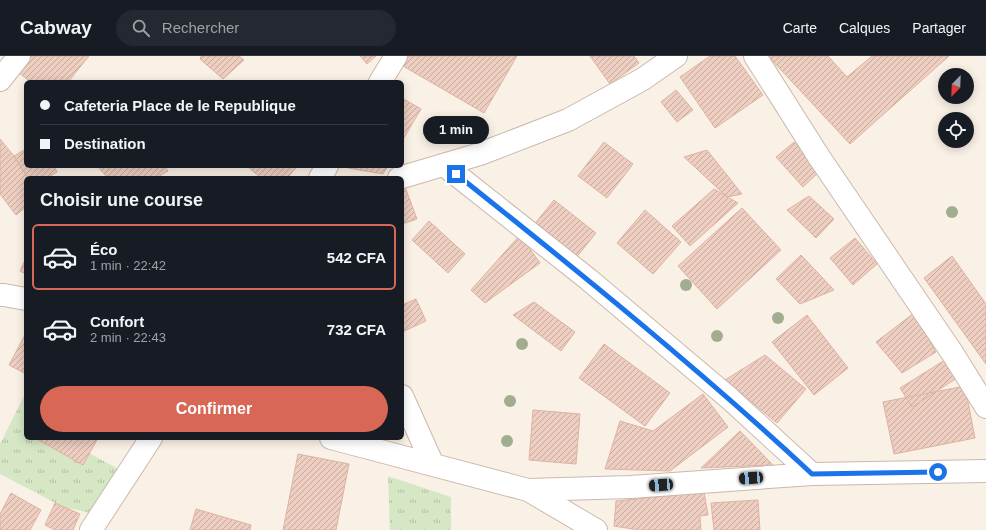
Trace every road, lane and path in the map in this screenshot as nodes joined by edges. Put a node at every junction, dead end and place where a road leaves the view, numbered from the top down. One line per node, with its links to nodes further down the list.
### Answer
1 (19, 56): 5 (street)
2 (396, 56): 6 (street)
3 (676, 56): 7 (street)
4 (755, 56): 12 (street)
5 (0, 80)
6 (381, 80)
7 (444, 165): 8 (street); 17 (street)
8 (404, 177)
9 (1, 294): 10 (street)
10 (24, 299)
11 (404, 400): 15 (street)
12 (986, 407)
13 (150, 440): 19 (street)
14 (339, 440): 15 (street)
15 (433, 464): 18 (street)
16 (986, 471): 17 (street)
17 (812, 474): 18 (street)
18 (528, 490): 20 (street)
19 (91, 530)
20 (596, 530)

